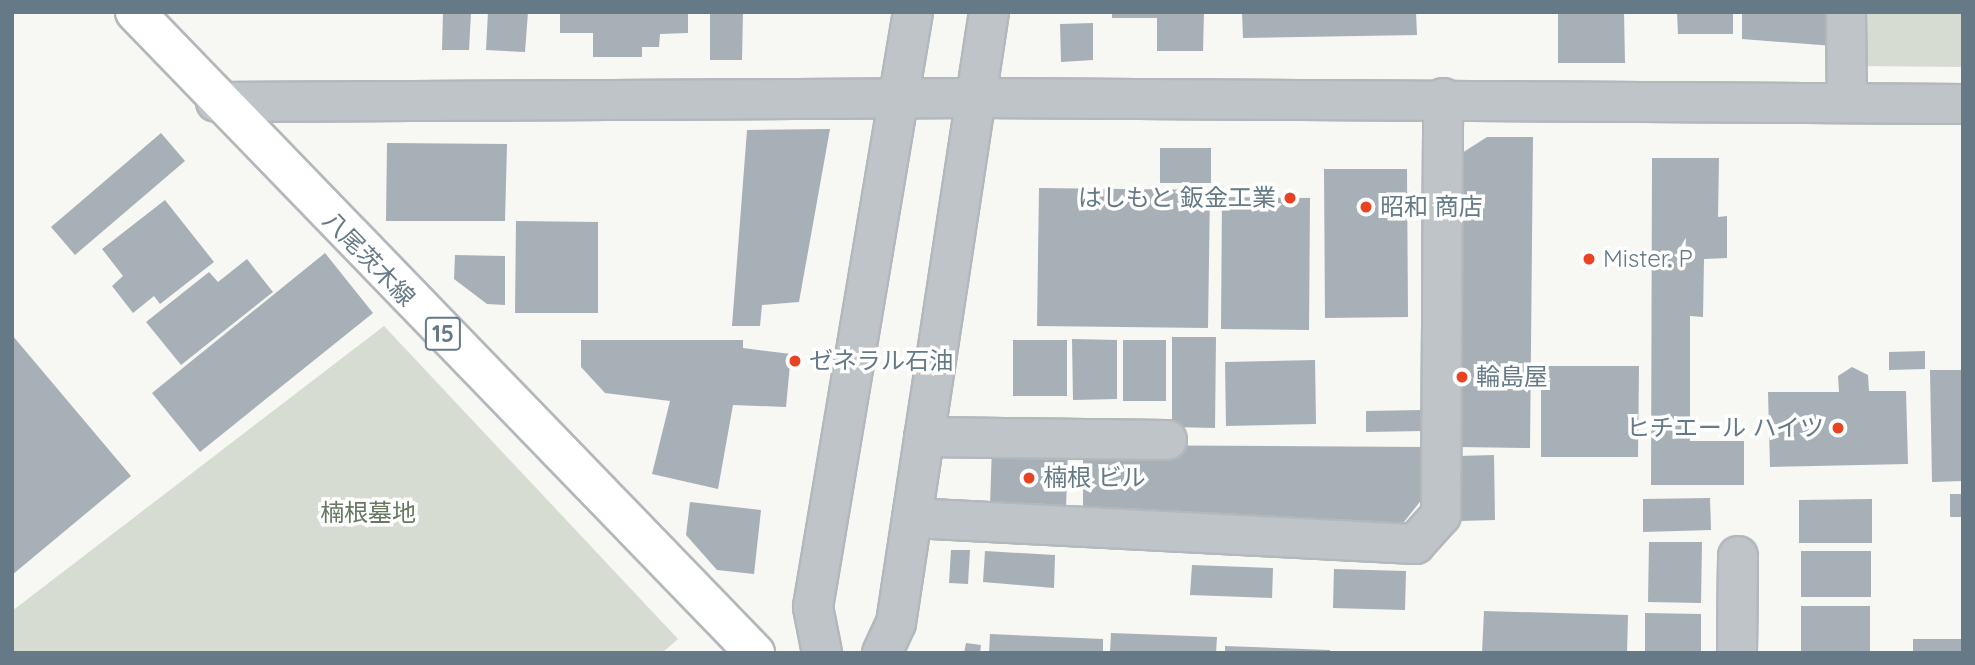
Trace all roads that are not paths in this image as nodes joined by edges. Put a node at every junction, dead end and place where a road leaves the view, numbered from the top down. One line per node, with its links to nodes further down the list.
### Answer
1 (135, 12): 9 (main road, 八尾茨木線 / 15)
2 (913, 12): 5 (street)
3 (989, 12): 6 (street)
4 (1846, 12): 8 (street)
5 (900, 98): 6 (street); 9 (street); 16 (street)
6 (976, 98): 7 (street); 11 (street)
7 (1443, 98): 8 (street); 13 (street)
8 (1847, 101): 10 (street)
9 (216, 102): 15 (main road, 八尾茨木線 / 15)
10 (1963, 104)
11 (924, 438): 12 (street); 13 (street)
12 (1167, 440)
13 (912, 518): 17 (street)
14 (1738, 556): 18 (street)
15 (755, 653)
16 (822, 653)
17 (882, 653)
18 (1737, 653)

